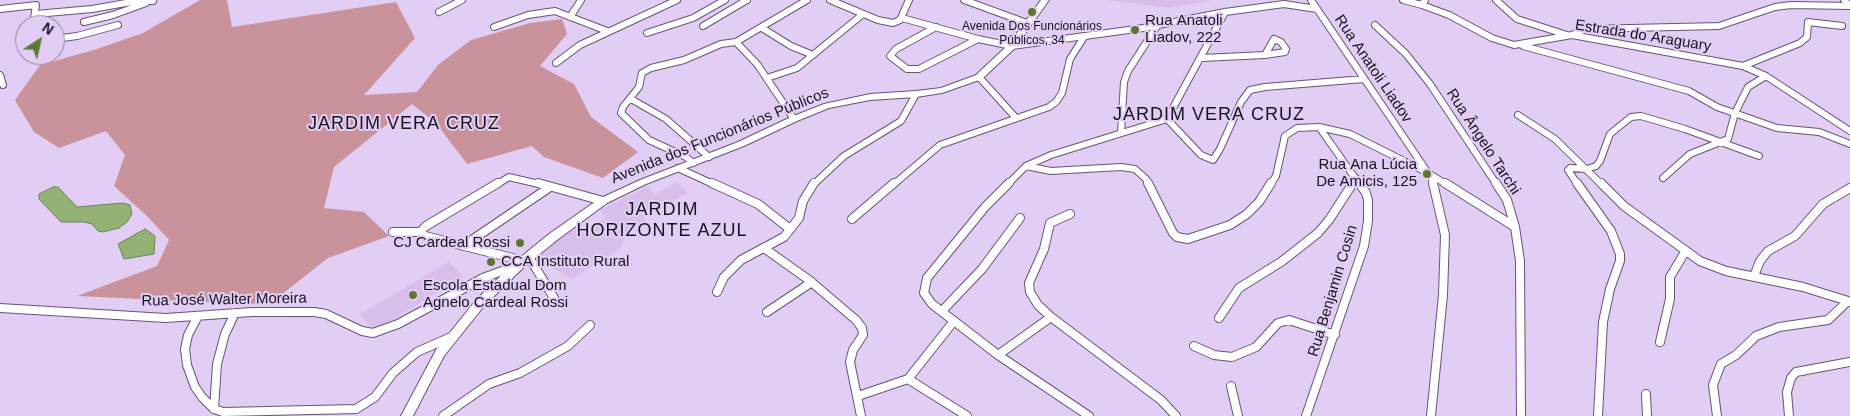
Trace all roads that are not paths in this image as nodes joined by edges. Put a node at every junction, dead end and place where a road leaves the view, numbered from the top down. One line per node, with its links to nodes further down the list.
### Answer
1 (154, 0): 24 (street); 28 (street)
2 (462, 0): 22 (street)
3 (581, 0): 26 (street)
4 (677, 0): 38 (street)
5 (726, 0): 39 (street)
6 (747, 0): 32 (street)
7 (807, 0): 37 (street)
8 (830, 0): 19 (street, Rua Anatoli Liadov)
9 (855, 0): 19 (street)
10 (909, 0): 27 (street)
11 (964, 0): 29 (street)
12 (1045, 0): 29 (street, Avenida dos Funcionários Públicos)
13 (1310, 0): 18 (street); 21 (street)
14 (1403, 0): 17 (street, Estrada do Araguary)
15 (1496, 0): 40 (street)
16 (1844, 0): 40 (street)
17 (1423, 3): 45 (street, Estrada do Araguary)
18 (1284, 4): 21 (street, Rua Anatoli Liadov); 23 (street, Rua Anatoli Liadov)
19 (851, 8): 25 (street, Rua Anatoli Liadov)
20 (0, 9): 24 (street)
21 (1317, 9): 56 (street, Rua Anatoli Liadov)
22 (440, 12)
23 (1225, 12): 33 (street, Rua Anatoli Liadov); 49 (street)
24 (36, 14)
25 (863, 14): 27 (street, Rua Anatoli Liadov); 47 (street)
26 (570, 17): 35 (street); 38 (street)
27 (902, 18): 36 (street, Rua Anatoli Liadov)
28 (84, 22)
29 (1026, 23): 46 (street, Avenida dos Funcionários Públicos)
30 (118, 25): 42 (street)
31 (1375, 25): 85 (street, Rua Ângelo Tarchi)
32 (703, 26)
33 (1157, 26): 41 (street, Rua Anatoli Liadov); 67 (street)
34 (1842, 26): 51 (street)
35 (494, 27)
36 (936, 27): 43 (street, Rua Anatoli Liadov); 43 (street)
37 (762, 28): 44 (street); 47 (street)
38 (607, 31): 50 (street)
39 (647, 33)
40 (1571, 35): 45 (street, Estrada do Araguary); 51 (street, Estrada do Araguary)
41 (1084, 37): 46 (street, Rua Anatoli Liadov); 63 (street)
42 (65, 38)
43 (978, 39): 46 (street, Rua Anatoli Liadov)
44 (736, 42): 55 (street); 59 (street)
45 (1519, 45): 60 (street)
46 (1012, 46): 54 (street, Avenida dos Funcionários Públicos)
47 (813, 55): 55 (street)
48 (1265, 55): 49 (street)
49 (1202, 58): 64 (street)
50 (556, 63)
51 (1743, 66): 53 (street, Estrada do Araguary)
52 (0, 75): 57 (street)
53 (1766, 76): 60 (street); 66 (street, Estrada do Araguary)
54 (979, 77): 58 (street, Avenida dos Funcionários Públicos); 63 (street)
55 (767, 78): 62 (street)
56 (1364, 79): 64 (street); 76 (street, Rua Anatoli Liadov)
57 (3, 85)
58 (916, 94): 62 (street, Avenida dos Funcionários Públicos); 86 (street)
59 (631, 99): 71 (street); 72 (street)
60 (1735, 114): 68 (street); 69 (street)
61 (1518, 115): 75 (street)
62 (794, 118): 71 (street, Avenida dos Funcionários Públicos)
63 (1016, 118): 84 (street)
64 (1167, 119): 67 (street)
65 (1319, 127): 73 (street); 76 (street); 77 (street, Rua Benjamin Cosin)
66 (1850, 131)
67 (1121, 133): 73 (street)
68 (1722, 141): 70 (street); 75 (street); 78 (street)
69 (1850, 144)
70 (1759, 156)
71 (709, 157): 72 (street, Avenida dos Funcionários Públicos)
72 (693, 163): 74 (street, Avenida dos Funcionários Públicos)
73 (1026, 166): 99 (street)
74 (678, 168): 81 (street, Avenida dos Funcionários Públicos); 86 (street)
75 (1587, 169): 91 (street); 128 (street)
76 (1430, 174): 85 (street); 126 (street)
77 (1356, 178): 104 (street); 107 (street, Rua Benjamin Cosin)
78 (1663, 178)
79 (550, 187): 81 (street); 88 (street); 89 (street)
80 (1850, 188): 93 (street)
81 (603, 201): 92 (street, Avenida dos Funcionários Públicos)
82 (1070, 214): 103 (street)
83 (1020, 218): 99 (street)
84 (852, 220)
85 (1515, 227): 127 (street, Rua Ângelo Tarchi)
86 (790, 229): 90 (street)
87 (394, 232): 88 (street)
88 (420, 232): 89 (street)
89 (463, 246): 92 (street)
90 (764, 248): 94 (street); 95 (street)
91 (1685, 252): 93 (street); 109 (street)
92 (524, 261): 97 (street); 101 (street, Rua José Walter Moreira); 108 (street, Avenida dos Funcionários Públicos)
93 (1754, 276): 96 (street)
94 (812, 282): 100 (street); 116 (street)
95 (716, 292)
96 (1849, 301): 130 (street)
97 (557, 304)
98 (0, 308): 102 (street, Rua José Walter Moreira)
99 (942, 311): 105 (street)
100 (767, 312)
101 (235, 313): 102 (street, Rua José Walter Moreira); 117 (street)
102 (198, 316): 117 (street)
103 (1051, 317): 111 (street); 123 (street)
104 (1219, 318)
105 (954, 321): 111 (street); 113 (street)
106 (590, 325): 119 (street)
107 (1335, 335): 110 (street); 125 (street, Rua Benjamin Cosin)
108 (451, 337): 117 (street); 118 (street, Avenida dos Funcionários Públicos)
109 (1660, 342)
110 (1194, 346)
111 (998, 355): 122 (street)
112 (1850, 362): 131 (street)
113 (908, 379): 116 (street); 121 (street)
114 (1231, 386): 124 (street)
115 (1646, 394): 129 (street)
116 (858, 396): 120 (street)
117 (214, 409)
118 (407, 416)
119 (443, 416)
120 (861, 416)
121 (967, 416)
122 (1089, 416)
123 (1176, 416)
124 (1238, 416)
125 (1306, 416)
126 (1430, 416)
127 (1521, 416)
128 (1598, 416)
129 (1647, 416)
130 (1717, 416)
131 (1789, 416)

